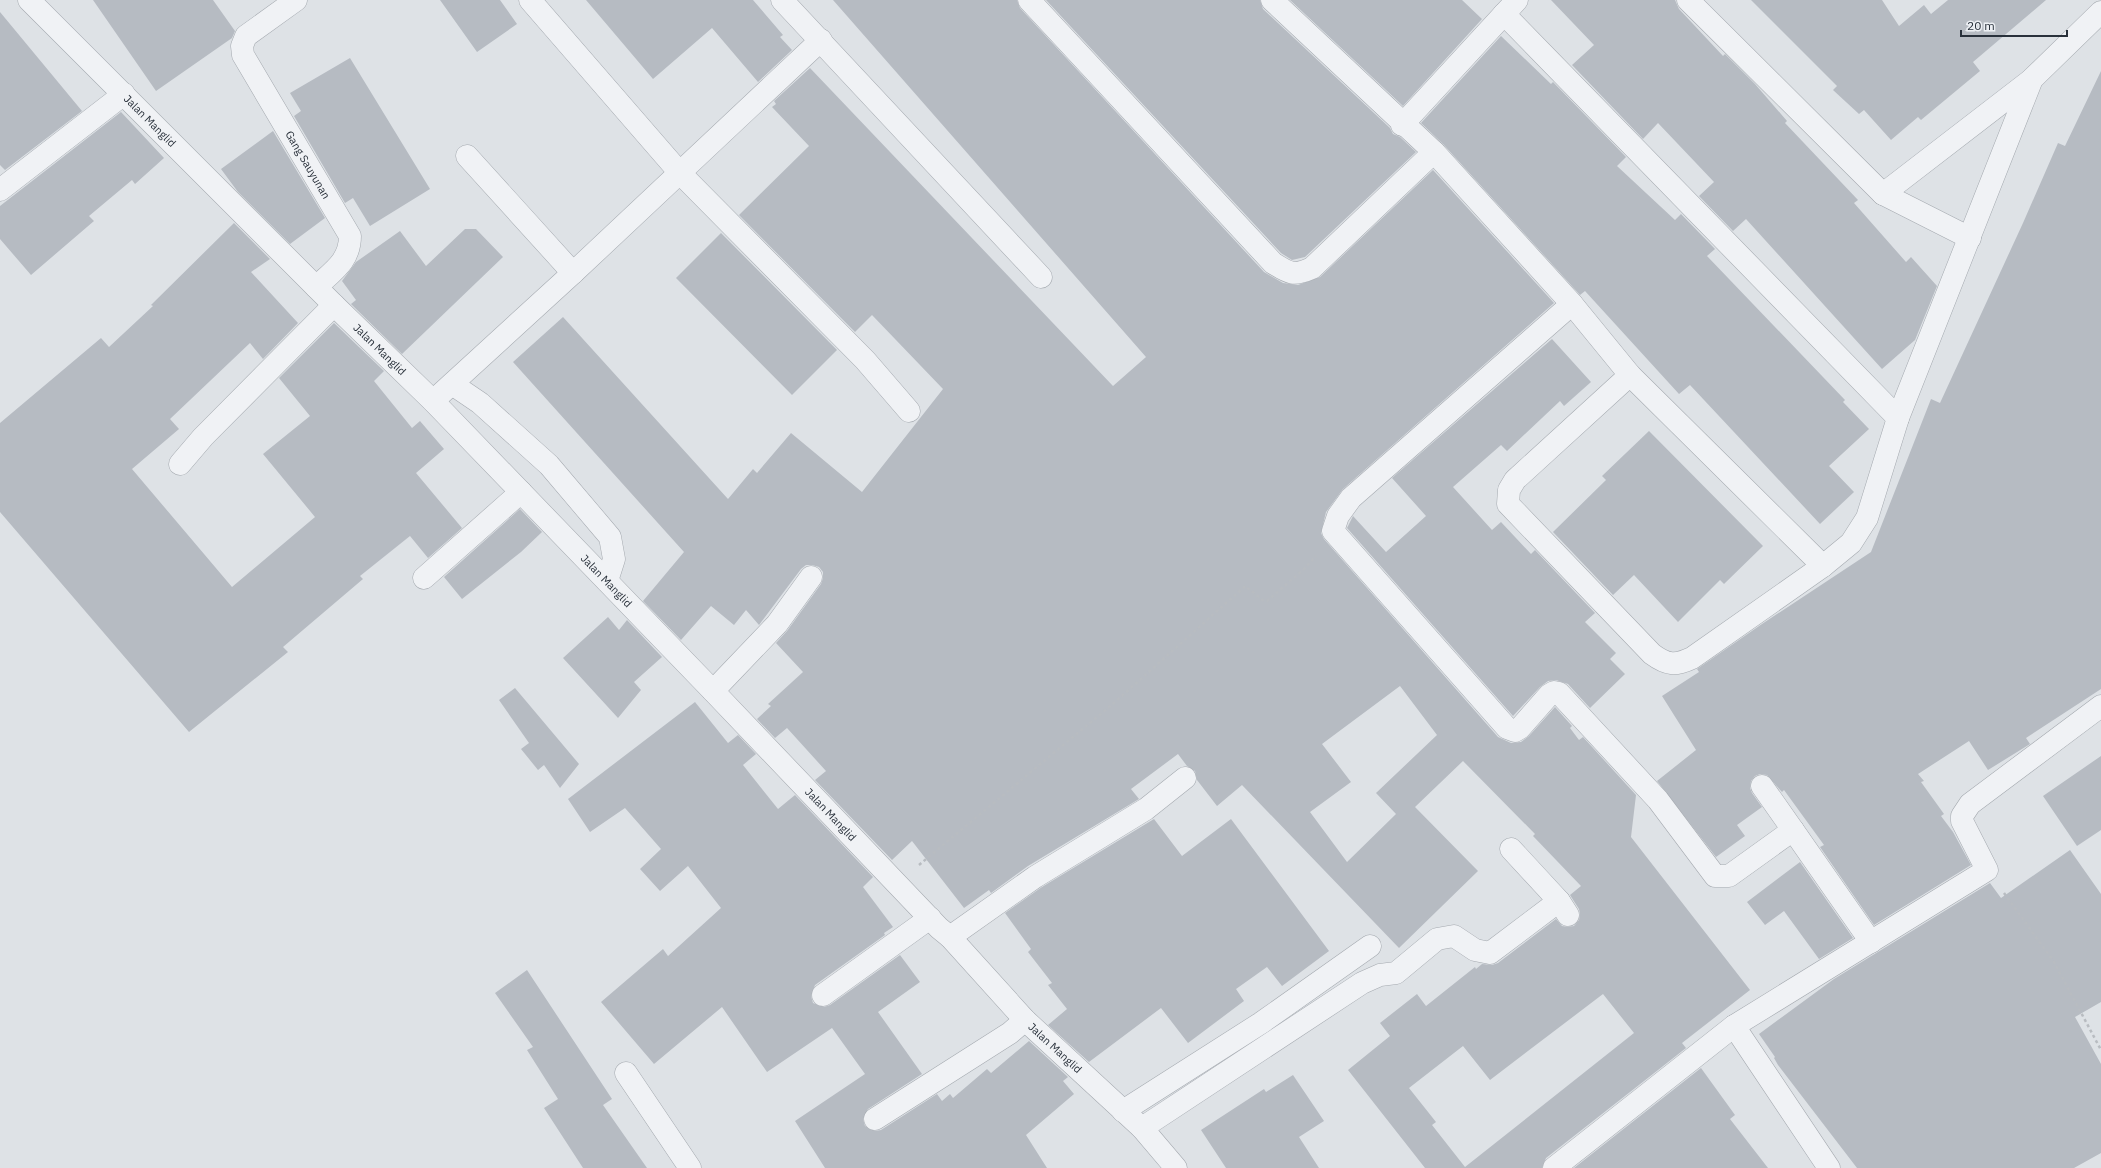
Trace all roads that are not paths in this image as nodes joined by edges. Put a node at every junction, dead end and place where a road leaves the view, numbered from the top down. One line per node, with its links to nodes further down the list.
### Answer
1 (29, 0): 12 (street, Jalan Manglid)
2 (296, 0): 22 (street, Gang Sauyunan)
3 (530, 0): 16 (street)
4 (782, 0): 10 (street)
5 (1029, 0): 14 (street)
6 (1688, 0): 18 (street)
7 (1276, 2): 13 (street)
8 (1511, 7): 13 (street); 29 (street)
9 (2101, 12): 11 (street)
10 (821, 40): 16 (street); 21 (street)
11 (2032, 79): 18 (street); 19 (street)
12 (124, 94): 17 (street); 22 (street, Jalan Manglid)
13 (1402, 124): 14 (street)
14 (1434, 152): 23 (street)
15 (467, 156): 20 (street)
16 (680, 173): 20 (street); 28 (street)
17 (0, 190)
18 (1883, 194): 19 (street)
19 (1970, 238): 29 (street)
20 (574, 273): 26 (street)
21 (1041, 277)
22 (316, 287): 24 (street, Jalan Manglid)
23 (1572, 304): 25 (street); 40 (street)
24 (334, 305): 27 (street, Jalan Manglid); 30 (street)
25 (1630, 375): 32 (street); 32 (street)
26 (452, 384): 27 (street); 35 (street)
27 (433, 401): 31 (street, Jalan Manglid)
28 (909, 411)
29 (1898, 418): 32 (street)
30 (180, 464)
31 (521, 492): 34 (street); 35 (street, Jalan Manglid)
32 (1822, 566)
33 (811, 577): 36 (street)
34 (424, 578)
35 (607, 581): 36 (street, Jalan Manglid)
36 (713, 690): 42 (street, Jalan Manglid)
37 (2101, 706): 44 (street)
38 (1185, 778): 43 (street)
39 (1762, 786): 40 (street)
40 (1794, 830): 44 (street)
41 (1511, 849): 52 (street)
42 (930, 918): 43 (street, Jalan Manglid); 46 (street)
43 (950, 937): 47 (street, Jalan Manglid)
44 (1871, 942): 48 (street)
45 (1370, 946): 50 (street)
46 (822, 995)
47 (1025, 1020): 50 (street, Jalan Manglid); 51 (street)
48 (1734, 1026): 55 (street); 56 (street)
49 (626, 1073): 53 (street)
50 (1124, 1111): 52 (street, Jalan Manglid)
51 (875, 1119)
52 (1142, 1128): 54 (street, Jalan Manglid)
53 (690, 1168)
54 (1176, 1168)
55 (1554, 1168)
56 (1829, 1168)

